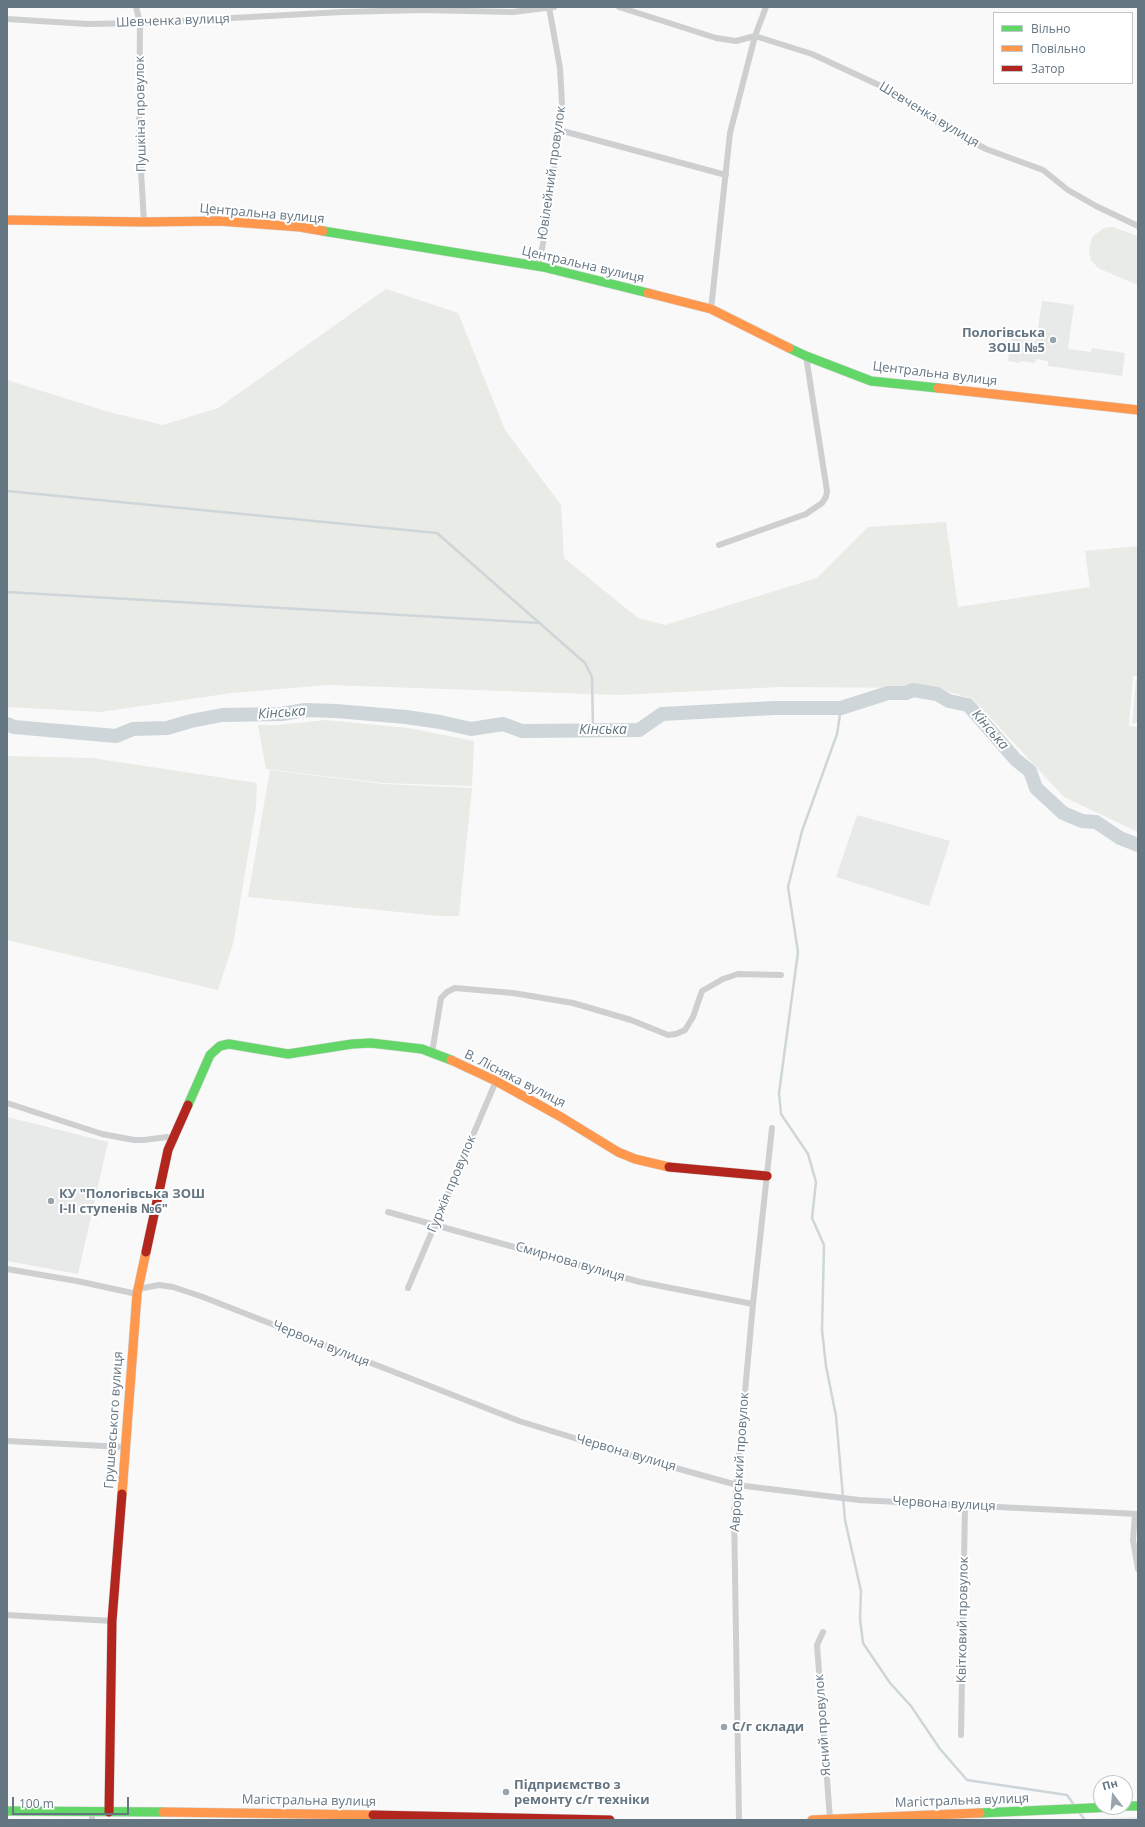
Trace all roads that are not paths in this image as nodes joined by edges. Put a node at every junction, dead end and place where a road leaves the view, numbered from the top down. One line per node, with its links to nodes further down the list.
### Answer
1 (136, 7): 6 (street, Пушкіна провулок)
2 (551, 7): 6 (street, Шевченка вулиця); 8 (street, Ювілейний провулок)
3 (619, 7): 7 (street)
4 (766, 7): 7 (street)
5 (7, 19): 6 (street, Шевченка вулиця)
6 (140, 23): 11 (street, Пушкіна провулок)
7 (755, 36): 9 (street); 12 (street, Шевченка вулиця)
8 (559, 130): 9 (street); 13 (street, Ювілейний провулок)
9 (726, 175): 14 (street)
10 (7, 220): 11 (street, Центральна вулиця)
11 (144, 222): 13 (street, Центральна вулиця)
12 (1138, 226)
13 (538, 267): 14 (street, Центральна вулиця)
14 (711, 309): 15 (street, Центральна вулиця)
15 (806, 356): 16 (street, Центральна вулиця); 17 (street)
16 (1138, 410)
17 (719, 545)
18 (780, 975): 20 (street)
19 (220, 1046): 20 (street, В. Лісняка вулиця); 24 (street, Грушевського вулиця)
20 (432, 1053): 21 (street, В. Лісняка вулиця)
21 (496, 1081): 25 (street, В. Лісняка вулиця); 27 (street, Гуржія провулок)
22 (7, 1103): 24 (street)
23 (772, 1128): 25 (street, Аврорський провулок)
24 (171, 1139): 30 (street, Грушевського вулиця)
25 (767, 1176): 31 (street, Аврорський провулок)
26 (388, 1212): 27 (street, Смирнова вулиця)
27 (435, 1224): 29 (street, Гуржія провулок); 31 (street, Смирнова вулиця)
28 (7, 1269): 30 (street, Червона вулиця)
29 (408, 1288)
30 (137, 1292): 33 (street, Грушевського вулиця); 34 (street, Червона вулиця)
31 (753, 1304): 34 (street, Аврорський провулок)
32 (7, 1441): 33 (street)
33 (124, 1447): 39 (street, Грушевського вулиця)
34 (737, 1485): 35 (street, Червона вулиця); 49 (street, Аврорський провулок)
35 (966, 1505): 36 (street, Червона вулиця); 41 (street, Квітковий провулок)
36 (1136, 1515): 37 (street)
37 (1138, 1569)
38 (7, 1615): 39 (street)
39 (112, 1621): 44 (street, Грушевського вулиця)
40 (823, 1632): 47 (street, Ясний провулок)
41 (961, 1735)
42 (1093, 1808): 47 (street, Магістральна вулиця)
43 (7, 1811): 45 (street, Магістральна вулиця)
44 (109, 1812): 45 (street, Магістральна вулиця); 46 (street, Магістральна вулиця)
45 (92, 1816)
46 (462, 1818): 48 (street, Магістральна вулиця)
47 (830, 1819): 50 (street, Магістральна вулиця)
48 (610, 1820)
49 (739, 1820)
50 (812, 1820)

